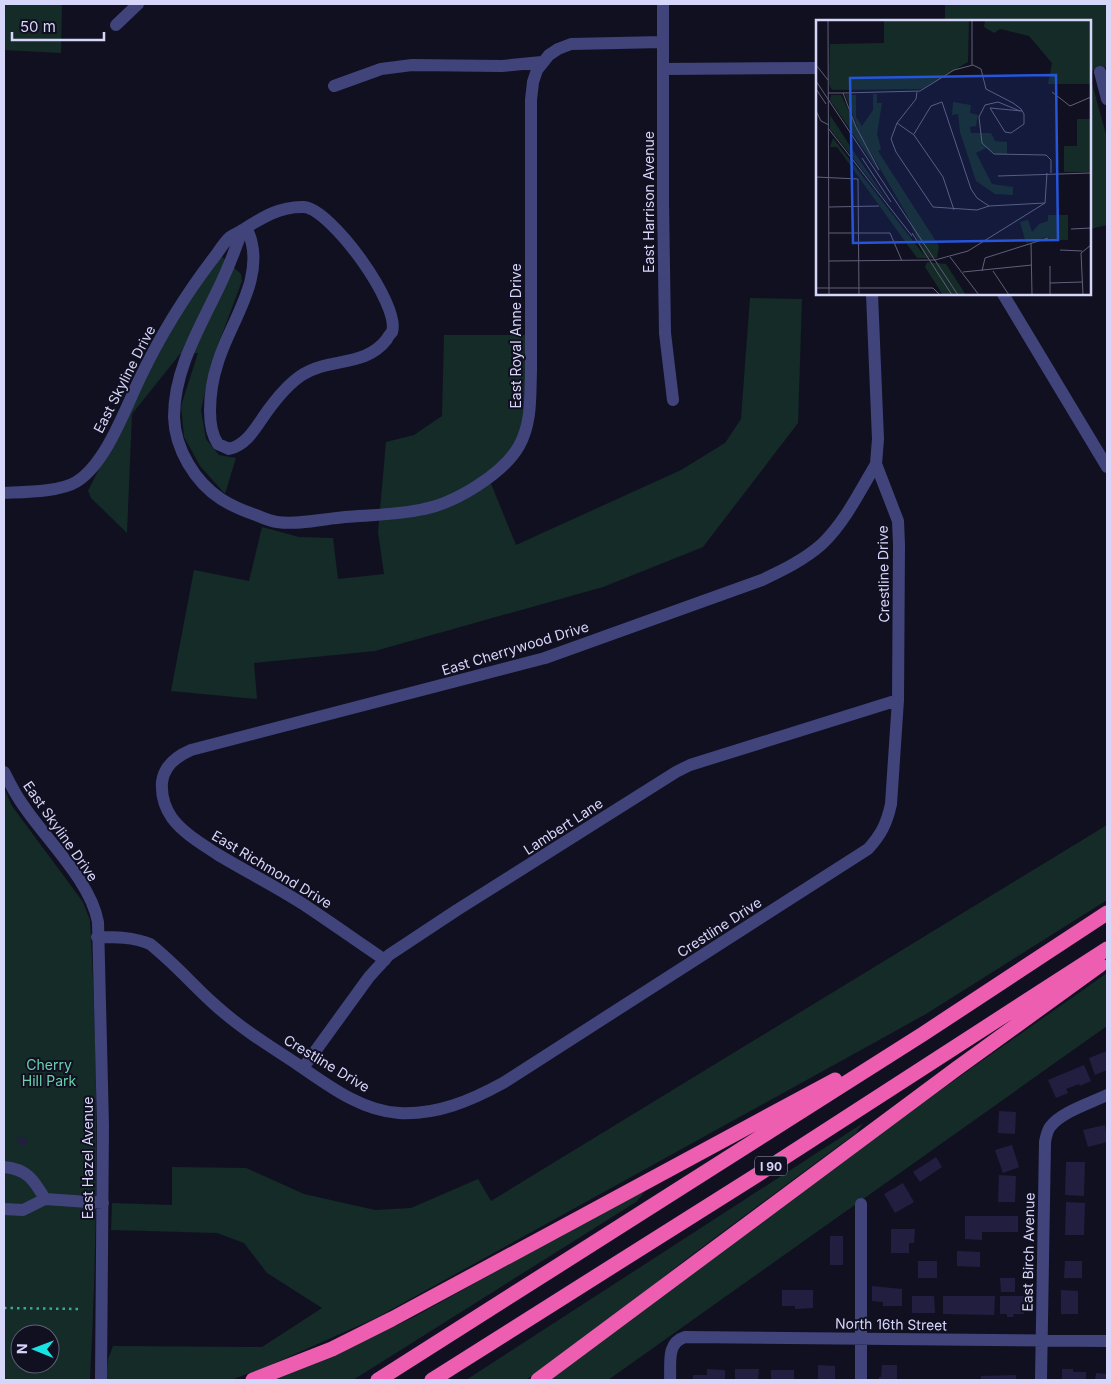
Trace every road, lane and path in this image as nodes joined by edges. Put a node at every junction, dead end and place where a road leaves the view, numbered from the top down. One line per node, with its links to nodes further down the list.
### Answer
1 (138, 4): 3 (street)
2 (663, 4): 4 (street, East Harrison Avenue)
3 (116, 25)
4 (663, 42): 5 (street); 7 (street, East Harrison Avenue)
5 (542, 62): 9 (street); 11 (street, East Royal Anne Drive)
6 (816, 68): 7 (street)
7 (663, 69): 14 (street, East Harrison Avenue)
8 (1100, 72): 10 (street)
9 (334, 86)
10 (1107, 99)
11 (242, 230): 11 (street, East Skyline Drive); 17 (street, East Skyline Drive)
12 (872, 295): 15 (street, Crestline Drive)
13 (1004, 295): 16 (street)
14 (673, 400)
15 (876, 464): 18 (street, Crestline Drive); 20 (street, East Cherrywood Drive)
16 (1107, 467)
17 (4, 493)
18 (898, 700): 24 (street, Lambert Lane); 27 (street, Crestline Drive)
19 (4, 772): 22 (street, East Skyline Drive)
20 (162, 790): 24 (street, East Richmond Drive)
21 (1107, 913): 26 (highway, I 90)
22 (97, 936): 27 (street, Crestline Drive); 31 (street, East Hazel Avenue)
23 (1107, 949): 42 (highway, I 90)
24 (385, 960): 27 (street, Lambert Lane)
25 (1107, 960): 43 (highway, I 90)
26 (923, 1034): 40 (highway); 41 (highway, I 90)
27 (303, 1068)
28 (1107, 1095): 37 (street, East Birch Avenue)
29 (4, 1167): 30 (street)
30 (45, 1199): 31 (street); 33 (street)
31 (103, 1204): 39 (street, East Hazel Avenue)
32 (861, 1204): 36 (street)
33 (4, 1209)
34 (4, 1308): 35 (path)
35 (80, 1309)
36 (861, 1339): 37 (street, North 16th Street); 44 (street, North 16th Street); 45 (street)
37 (1041, 1341): 38 (street, North 16th Street); 46 (street, East Birch Avenue)
38 (1107, 1341)
39 (101, 1380)
40 (253, 1380)
41 (378, 1380)
42 (432, 1380)
43 (538, 1380)
44 (670, 1380)
45 (861, 1380)
46 (1041, 1380)

